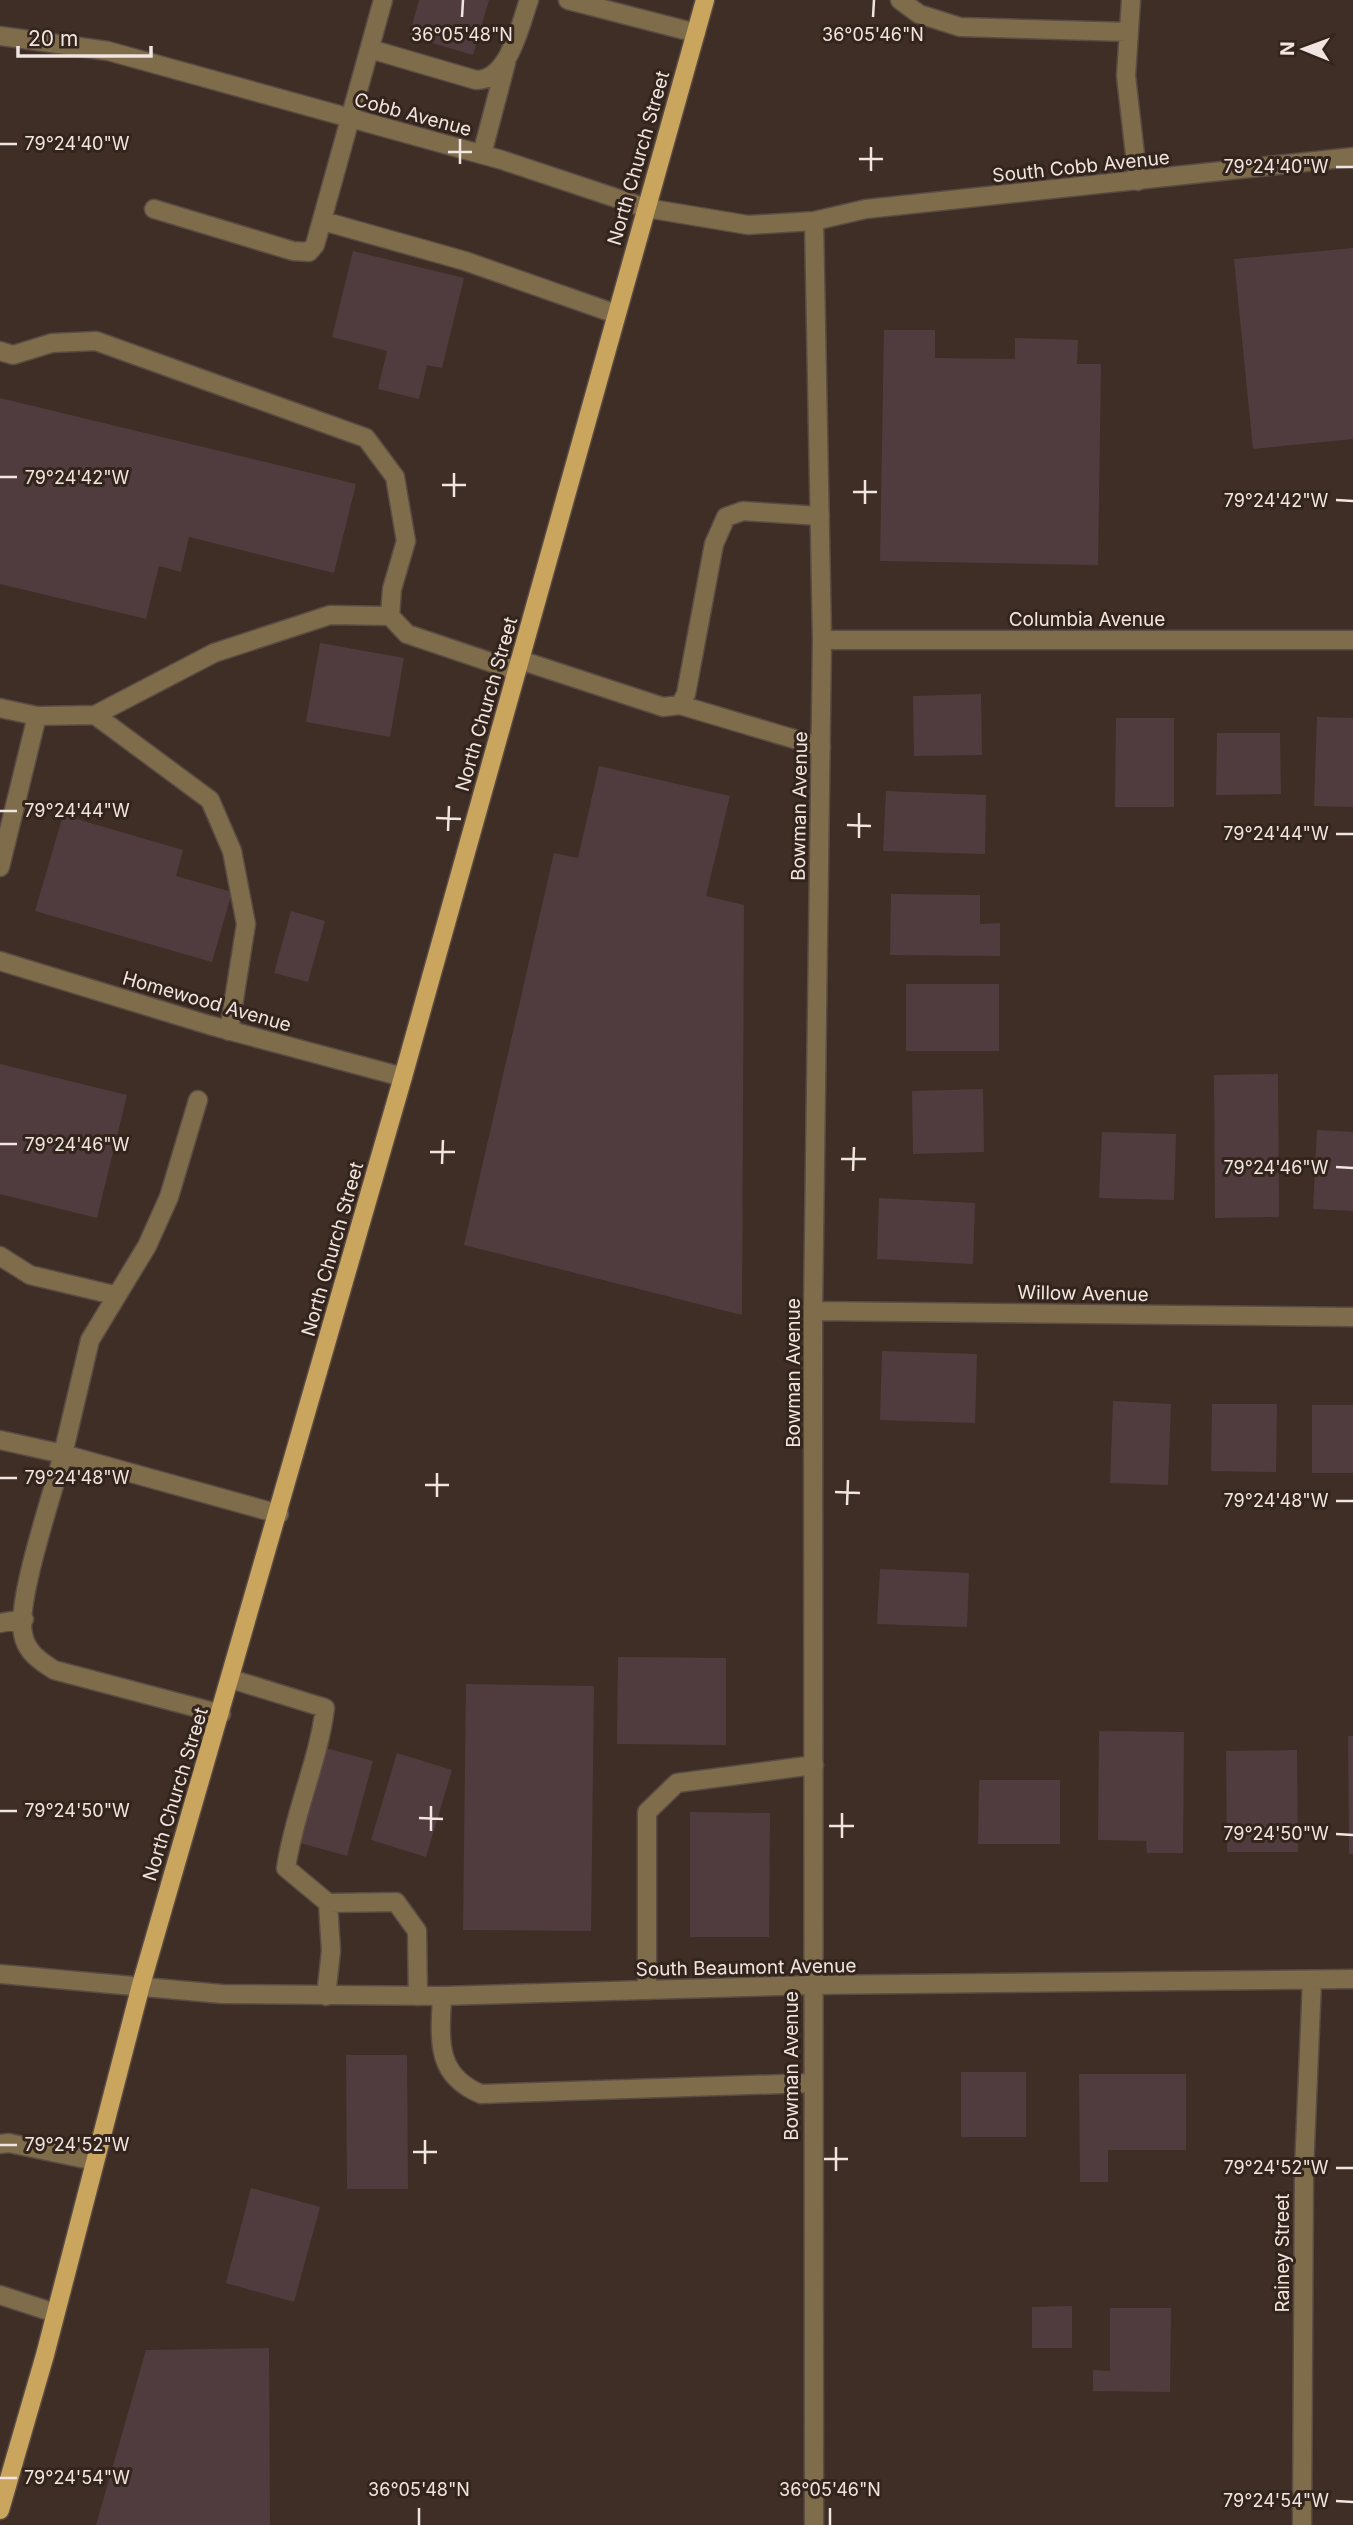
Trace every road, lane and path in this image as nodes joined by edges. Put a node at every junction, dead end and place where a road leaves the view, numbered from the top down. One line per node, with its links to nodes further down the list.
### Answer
1 (383, 0): 10 (street)
2 (530, 0): 11 (street)
3 (568, 0): 7 (street)
4 (705, 0): 7 (main road, North Church Street)
5 (900, 0): 8 (street)
6 (1131, 0): 8 (street)
7 (696, 33): 16 (main road, North Church Street)
8 (1129, 33): 15 (street)
9 (0, 36): 12 (street, Cobb Avenue)
10 (370, 49): 11 (street); 12 (street)
11 (509, 52): 13 (street)
12 (350, 118): 13 (street, Cobb Avenue); 18 (street)
13 (482, 155): 16 (street, Cobb Avenue)
14 (1353, 157): 15 (street, South Cobb Avenue)
15 (1138, 181): 19 (street, South Cobb Avenue)
16 (646, 208): 19 (street, Cobb Avenue); 20 (main road, North Church Street)
17 (154, 209): 18 (street)
18 (323, 221): 20 (street)
19 (814, 221): 22 (street, Bowman Avenue)
20 (616, 314): 26 (main road, North Church Street)
21 (0, 351): 23 (street)
22 (820, 516): 24 (street, Bowman Avenue); 27 (street)
23 (390, 616): 26 (street); 29 (street)
24 (822, 640): 25 (street, Columbia Avenue); 31 (street, Bowman Avenue)
25 (1353, 640)
26 (518, 665): 27 (street); 35 (main road, North Church Street)
27 (680, 705): 31 (street)
28 (0, 708): 30 (street)
29 (95, 715): 30 (street); 34 (street)
30 (37, 716): 32 (street)
31 (821, 747): 39 (street, Bowman Avenue)
32 (0, 867)
33 (0, 961): 34 (street, Homewood Avenue)
34 (229, 1031): 35 (street, Homewood Avenue)
35 (403, 1077): 43 (main road, North Church Street)
36 (198, 1100): 38 (street)
37 (0, 1256): 38 (street)
38 (114, 1295): 42 (street)
39 (813, 1311): 40 (street, Willow Avenue); 48 (street, Bowman Avenue)
40 (1353, 1317)
41 (0, 1440): 42 (street)
42 (63, 1454): 43 (street); 44 (street)
43 (278, 1514): 46 (main road, North Church Street)
44 (24, 1619): 45 (street); 47 (street)
45 (0, 1623)
46 (231, 1679): 47 (main road, North Church Street); 49 (street)
47 (221, 1714): 53 (main road, North Church Street)
48 (814, 1765): 54 (street, Bowman Avenue); 55 (street)
49 (328, 1903): 56 (street); 57 (street)
50 (0, 1974): 53 (street, South Beaumont Avenue)
51 (1353, 1979): 52 (street, South Beaumont Avenue)
52 (1312, 1981): 54 (street, South Beaumont Avenue); 66 (street, Rainey Street)
53 (141, 1985): 56 (street, South Beaumont Avenue); 61 (main road, North Church Street)
54 (812, 1985): 55 (street, South Beaumont Avenue); 59 (street, Bowman Avenue)
55 (647, 1990): 58 (street, South Beaumont Avenue)
56 (326, 1996): 57 (street, South Beaumont Avenue)
57 (418, 1996): 58 (street, South Beaumont Avenue)
58 (442, 1996): 59 (street)
59 (812, 2083): 65 (street, Bowman Avenue)
60 (0, 2144): 61 (street)
61 (95, 2161): 63 (main road, North Church Street)
62 (0, 2295): 63 (street)
63 (55, 2313): 64 (main road, North Church Street)
64 (0, 2510)
65 (814, 2525)
66 (1301, 2525)

